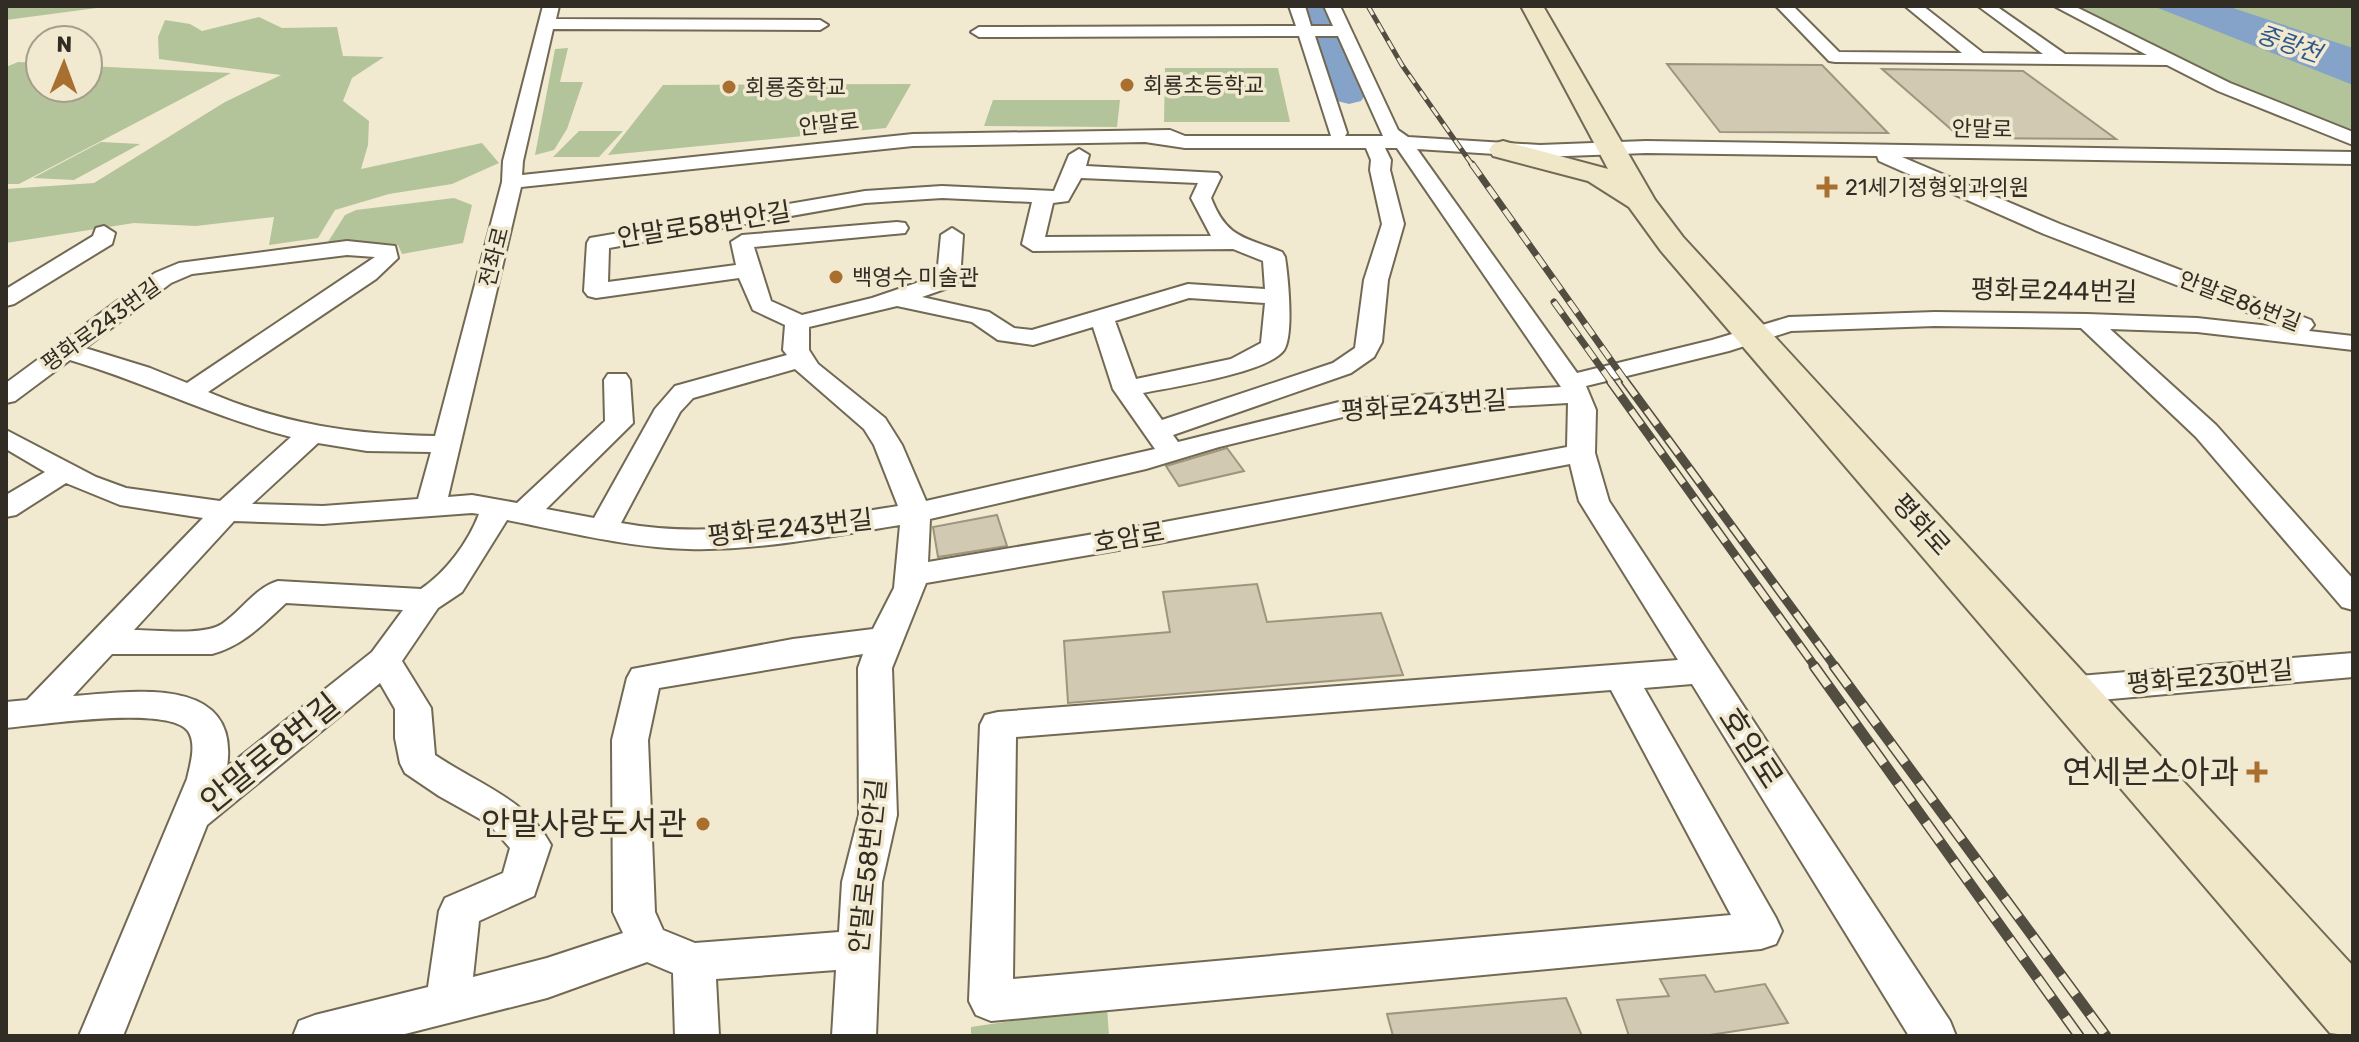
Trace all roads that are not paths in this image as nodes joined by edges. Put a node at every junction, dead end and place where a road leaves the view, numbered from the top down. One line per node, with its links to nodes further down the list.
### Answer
1 (1297, 6): 10 (street)
2 (1332, 6): 11 (street)
3 (1532, 6): 21 (main road, 평화로)
4 (1784, 6): 13 (street)
5 (1913, 6): 13 (street)
6 (1986, 6): 14 (street)
7 (2062, 6): 15 (street)
8 (549, 15): 9 (street); 26 (street, 전좌로)
9 (820, 25)
10 (1305, 31): 11 (street); 12 (street); 16 (street)
11 (1342, 31): 19 (street)
12 (979, 32)
13 (1980, 59): 14 (street)
14 (2061, 59): 15 (street)
15 (2169, 60): 20 (street)
16 (1338, 133): 18 (street, 안말로); 19 (street, 안말로)
17 (1084, 138): 18 (street, 안말로); 25 (street); 26 (street, 안말로)
18 (1152, 138): 19 (street, 안말로)
19 (1389, 139): 21 (street, 안말로); 22 (street, 안말로); 45 (street); 50 (street)
20 (2353, 139)
21 (1611, 149): 22 (street, 안말로); 23 (street, 안말로); 28 (main road, 평화로)
22 (1503, 150): 28 (main road)
23 (1873, 152): 24 (street, 안말로); 41 (street, 안말로86번길)
24 (2353, 158)
25 (1074, 172): 27 (street); 32 (street)
26 (512, 182): 51 (street, 전좌로)
27 (1044, 196): 32 (street); 33 (street, 안말로58번안길)
28 (1641, 202): 40 (main road, 평화로)
29 (897, 228): 33 (street)
30 (104, 233): 36 (street)
31 (952, 235): 35 (street)
32 (1230, 243): 34 (street)
33 (748, 270): 39 (street, 안말로58번안길)
34 (1274, 297): 37 (street); 46 (street)
35 (895, 298): 37 (street); 39 (street)
36 (6, 299)
37 (1102, 317): 46 (street)
38 (2087, 321): 40 (street, 평화로244번길); 41 (street, 평화로244번길); 62 (street)
39 (797, 323): 43 (street)
40 (1755, 336): 45 (street, 평화로243번길); 70 (main road, 평화로)
41 (2347, 342)
42 (68, 351): 47 (street); 47 (street, 평화로243번길); 48 (street, 평화로243번길)
43 (802, 359): 59 (street, 안말로58번안길); 60 (street)
44 (617, 380): 58 (street)
45 (1575, 388): 50 (street, 평화로243번길); 53 (street, 호암로)
46 (1126, 389): 50 (street)
47 (189, 393): 49 (street)
48 (6, 395)
49 (311, 434): 51 (street); 57 (street)
50 (1164, 442): 59 (street, 평화로243번길)
51 (447, 444): 55 (street, 전좌로)
52 (12, 448): 54 (street, 평화로243번길)
53 (1581, 453): 61 (street, 호암로); 68 (street, 호암로)
54 (64, 472): 56 (street); 57 (street, 평화로243번길)
55 (431, 507): 57 (street, 평화로243번길); 58 (street, 평화로243번길)
56 (6, 508)
57 (227, 511): 65 (street)
58 (510, 511): 60 (street, 평화로243번길); 63 (street, 안말로8번길)
59 (916, 513): 60 (street, 평화로243번길); 61 (street, 안말로58번안길)
60 (603, 529)
61 (912, 575): 64 (street, 안말로58번안길)
62 (2353, 599)
63 (427, 600): 65 (street); 66 (street, 안말로8번길)
64 (885, 639): 73 (street); 74 (street, 안말로58번안길)
65 (103, 642): 71 (street)
66 (384, 661): 72 (street, 안말로8번길); 76 (street)
67 (2353, 665): 70 (street, 평화로230번길)
68 (1701, 671): 69 (street); 82 (street, 호암로)
69 (1621, 677): 69 (street)
70 (2067, 690): 77 (main road, 평화로)
71 (22, 713): 72 (street)
72 (194, 814): 78 (street, 안말로8번길)
73 (648, 943): 75 (street); 76 (street)
74 (858, 949): 75 (street); 81 (street, 안말로58번안길)
75 (694, 962): 80 (street)
76 (448, 1002): 79 (street)
77 (2353, 1012)
78 (101, 1036)
79 (315, 1036)
80 (697, 1036)
81 (854, 1036)
82 (1934, 1036)

